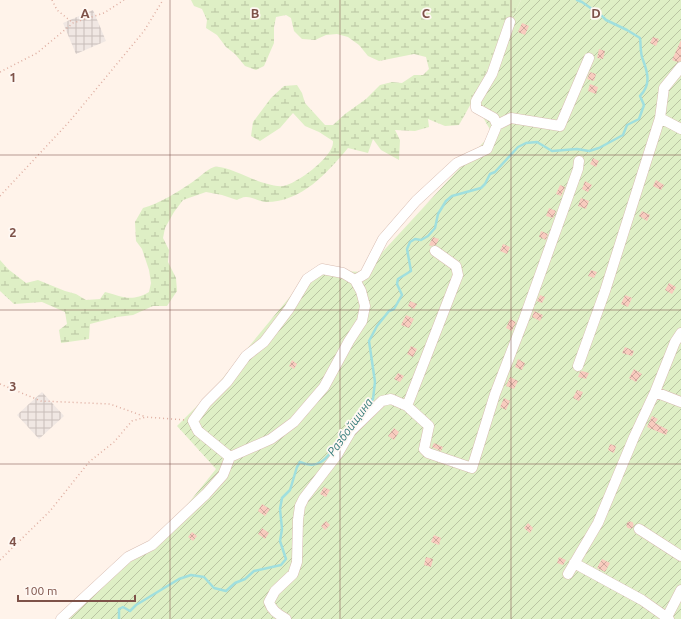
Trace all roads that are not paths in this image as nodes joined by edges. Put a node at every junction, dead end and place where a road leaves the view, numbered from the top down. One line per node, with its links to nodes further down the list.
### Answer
1 (510, 22): 5 (street)
2 (589, 58): 5 (street)
3 (681, 67): 4 (street)
4 (660, 118): 6 (street); 12 (street)
5 (497, 125): 9 (street)
6 (681, 129)
7 (579, 160): 15 (street)
8 (435, 251): 15 (street)
9 (355, 280): 16 (street); 16 (street)
10 (681, 333): 11 (street)
11 (678, 344): 13 (street)
12 (578, 366)
13 (655, 392): 14 (street); 19 (street)
14 (681, 402)
15 (407, 406): 23 (street)
16 (230, 457): 22 (street)
17 (639, 529): 18 (street)
18 (681, 556)
19 (574, 563): 20 (street); 24 (street)
20 (568, 574)
21 (681, 590): 24 (street)
22 (61, 619)
23 (286, 619)
24 (667, 619)

